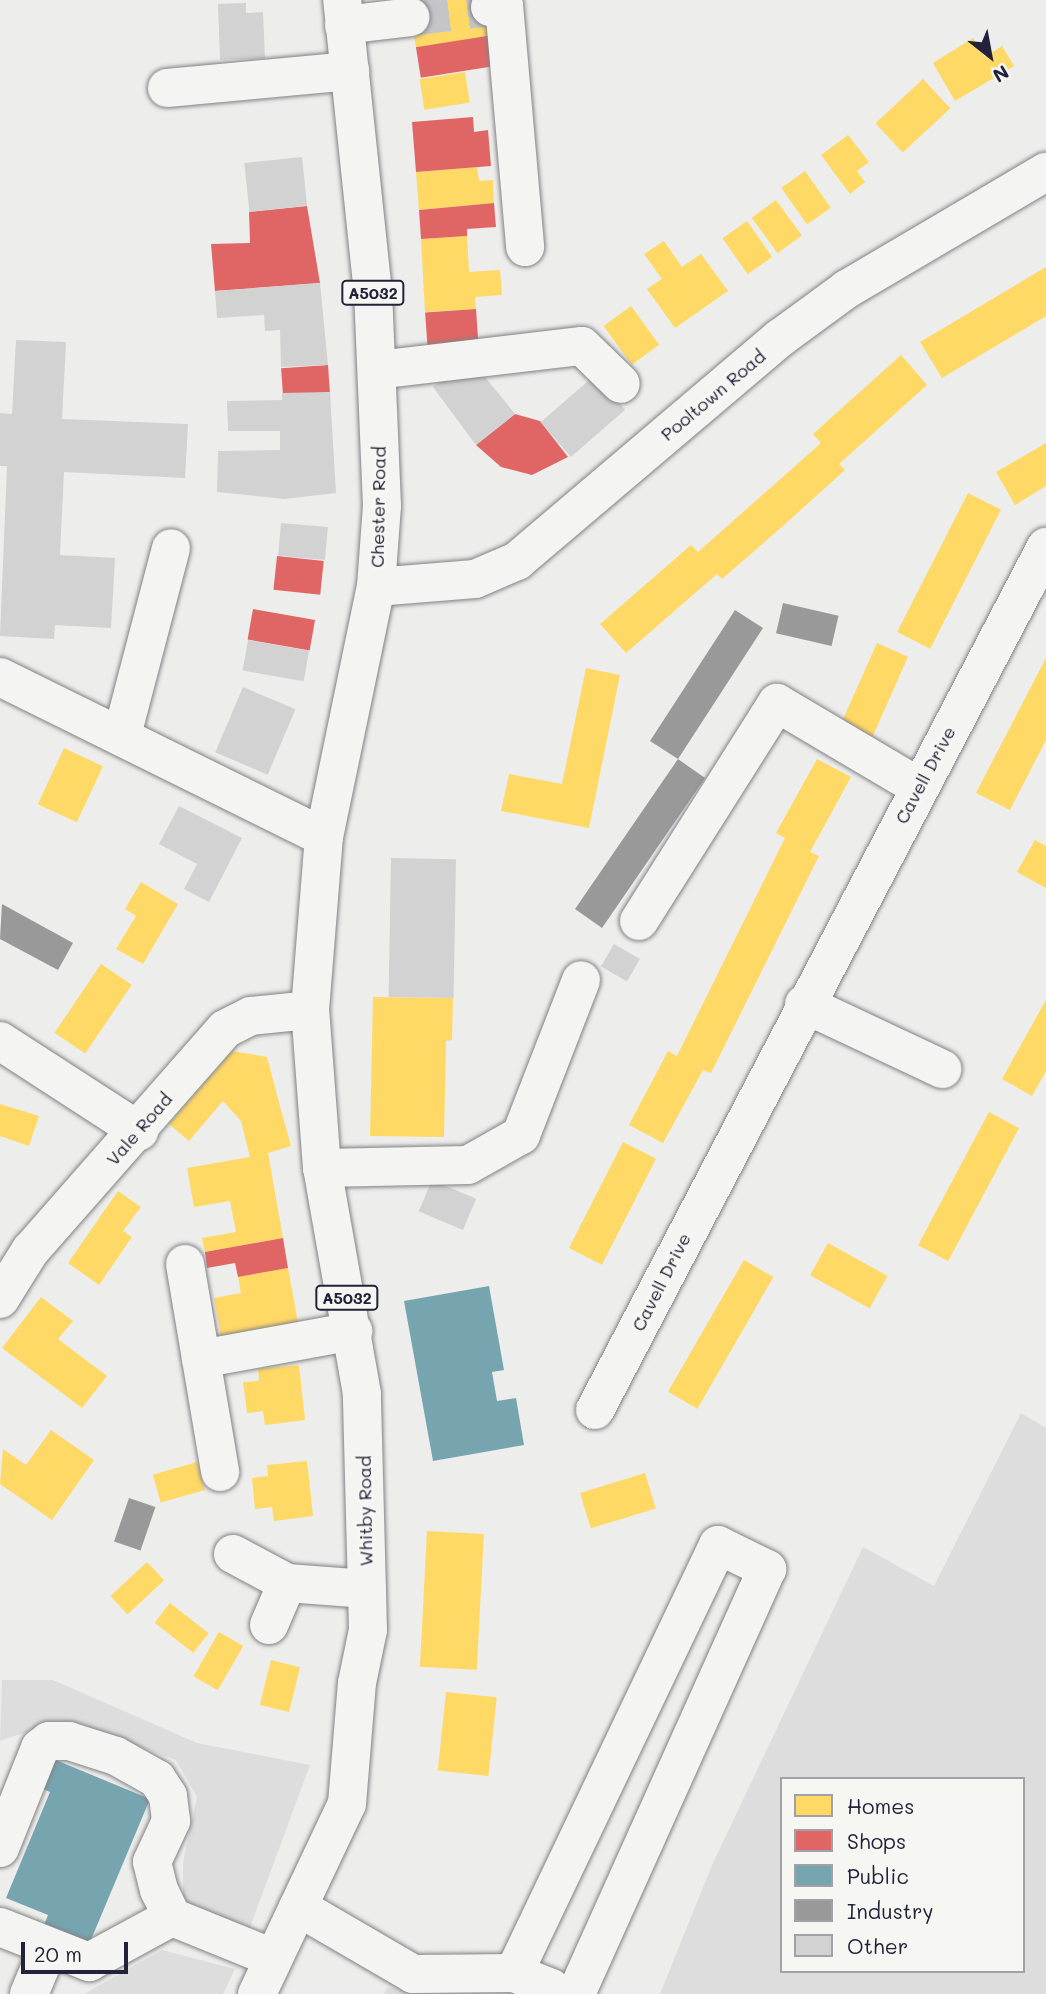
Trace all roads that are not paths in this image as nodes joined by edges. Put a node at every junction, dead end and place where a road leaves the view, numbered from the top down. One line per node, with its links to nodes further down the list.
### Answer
1 (490, 6): 7 (street)
2 (343, 13): 3 (street); 4 (street, Chester Road / A5032)
3 (411, 17)
4 (350, 71): 5 (street); 8 (street, Chester Road / A5032)
5 (167, 88)
6 (1046, 172): 12 (street, Pooltown Road)
7 (525, 247)
8 (377, 370): 9 (street); 12 (street, Chester Road / A5032)
9 (621, 384)
10 (1046, 547): 15 (street, Cavell Drive)
11 (171, 548): 14 (street)
12 (376, 587): 16 (street, Chester Road / A5032)
13 (0, 677): 14 (street)
14 (122, 735): 16 (street)
15 (919, 787): 17 (street); 19 (street, Cavell Drive)
16 (324, 837): 20 (street, Chester Road / A5032)
17 (639, 921)
18 (581, 980): 24 (street)
19 (804, 1004): 22 (street); 30 (street, Cavell Drive)
20 (310, 1010): 23 (street, Vale Road); 24 (street, Whitby Road / A5032)
21 (0, 1041): 23 (street)
22 (942, 1069)
23 (139, 1131): 25 (street, Vale Road)
24 (323, 1168): 28 (street, Whitby Road / A5032)
25 (15, 1247): 27 (street, Vale Road)
26 (185, 1264): 29 (street)
27 (0, 1299)
28 (353, 1331): 29 (street); 34 (street, Whitby Road / A5032)
29 (201, 1359): 31 (street)
30 (595, 1410)
31 (220, 1472)
32 (233, 1555): 33 (street)
33 (287, 1583): 34 (street); 35 (street)
34 (367, 1589): 37 (street, Whitby Road / A5032)
35 (269, 1625)
36 (0, 1848): 38 (street)
37 (298, 1907): 41 (street); 42 (street, Whitby Road / A5032)
38 (172, 1917): 40 (street); 42 (street)
39 (0, 1927): 40 (street)
40 (48, 1949): 43 (street)
41 (514, 1973): 44 (street); 45 (street)
42 (264, 1984)
43 (29, 1994)
44 (553, 1994)
45 (576, 1994)

